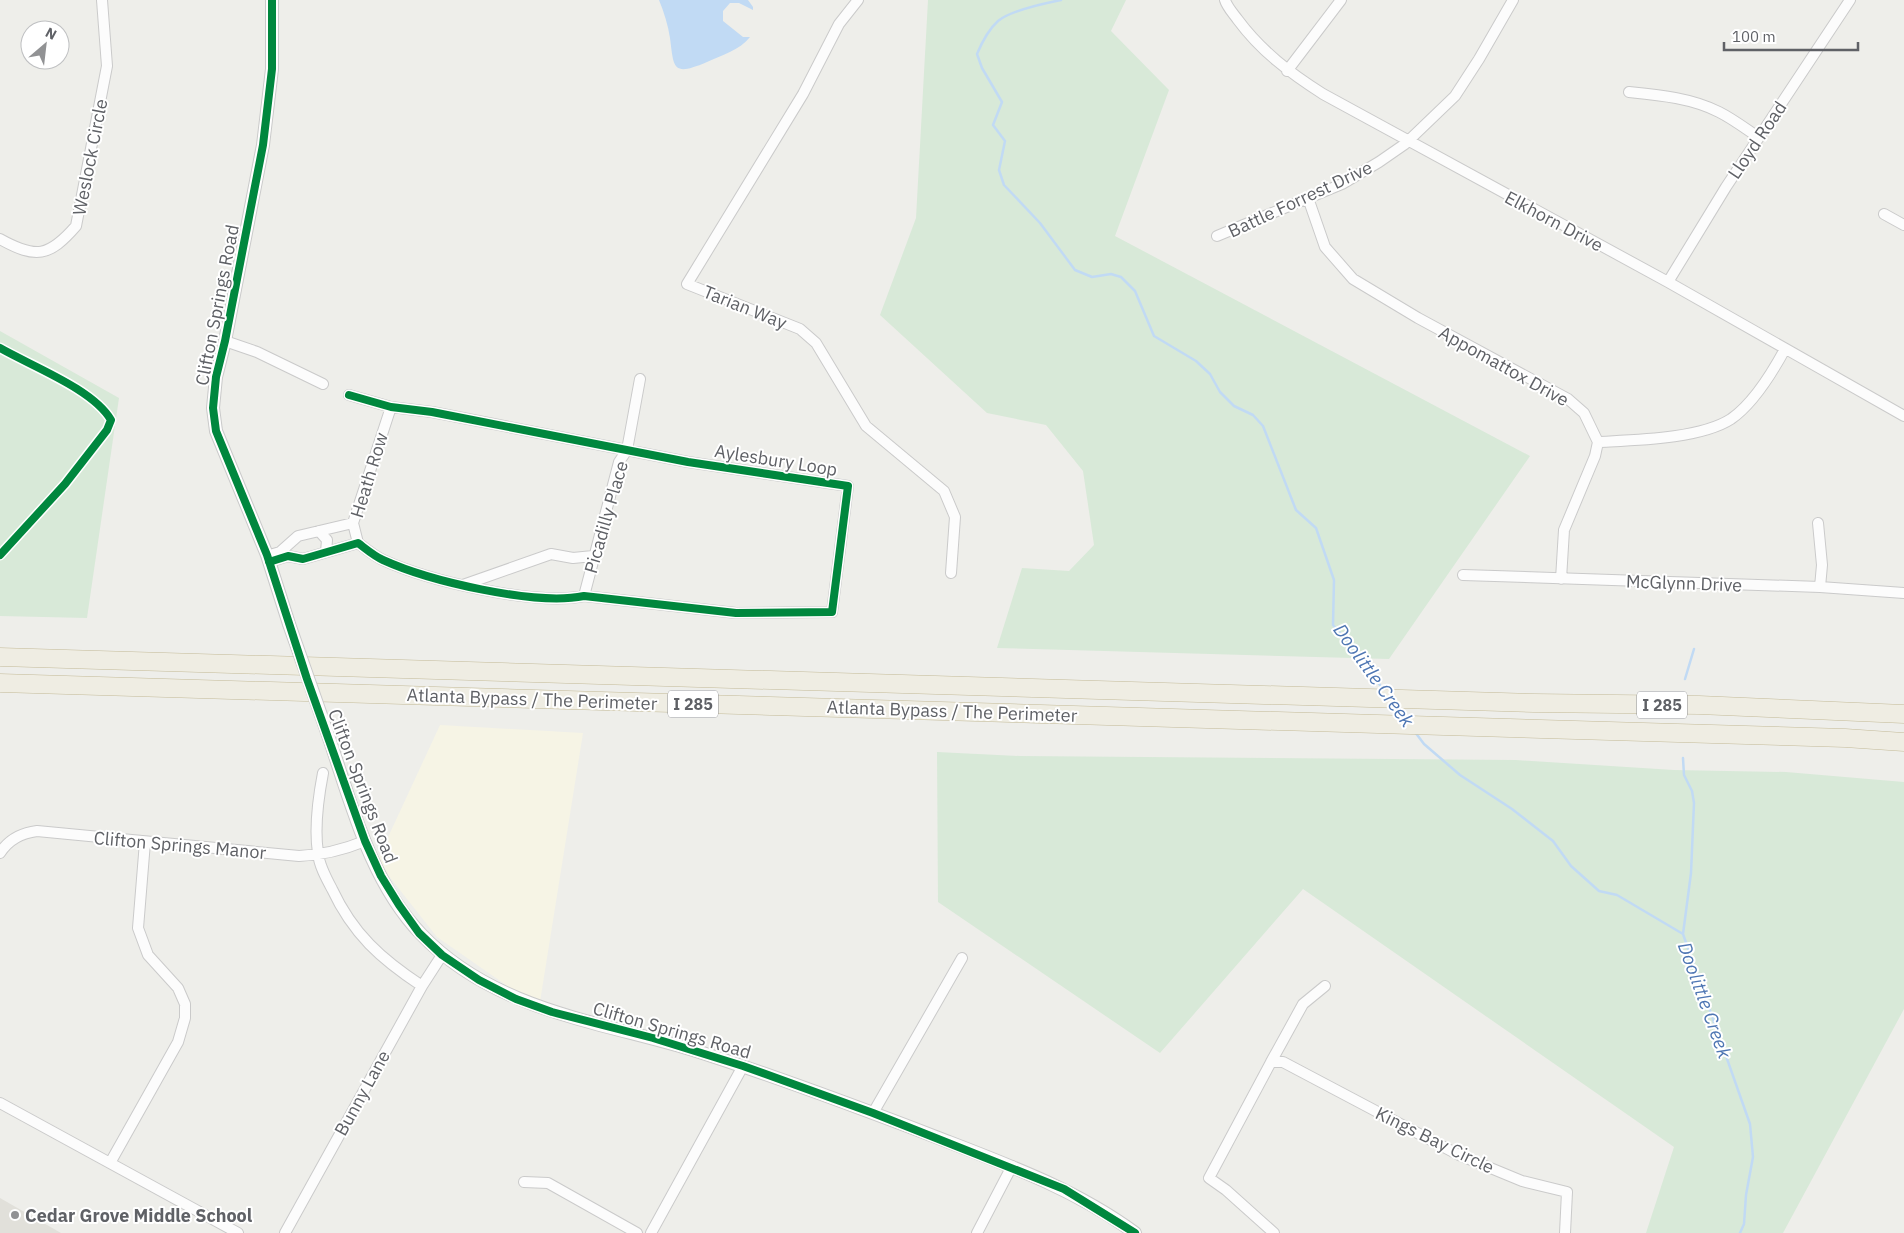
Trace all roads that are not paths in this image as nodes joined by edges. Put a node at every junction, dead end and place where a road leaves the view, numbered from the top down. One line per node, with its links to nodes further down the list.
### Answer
1 (102, 0): 16 (street, Weslock Circle)
2 (272, 0): 18 (street, Clifton Springs Road)
3 (858, 0): 34 (street, Tarian Way)
4 (1225, 0): 8 (street, Elkhorn Drive)
5 (1341, 0): 8 (street)
6 (1513, 0): 11 (street, Battle Forrest Drive)
7 (1850, 0): 10 (street, Lloyd Road)
8 (1287, 70): 11 (street, Elkhorn Drive)
9 (1629, 92): 10 (street)
10 (1758, 138): 17 (street, Lloyd Road)
11 (1407, 141): 12 (street, Battle Forrest Drive); 17 (street, Elkhorn Drive)
12 (1308, 198): 15 (street, Battle Forrest Drive); 25 (street, Appomattox Drive)
13 (1884, 214): 14 (street)
14 (1904, 225)
15 (1217, 236)
16 (0, 239)
17 (1668, 282): 19 (street, Elkhorn Drive)
18 (225, 341): 21 (street); 33 (street, Clifton Springs Road)
19 (1785, 349): 24 (street, Elkhorn Drive); 25 (street)
20 (640, 379): 26 (street, Picadilly Place)
21 (323, 384)
22 (349, 395): 23 (street, Aylesbury Loop)
23 (391, 407): 26 (street, Aylesbury Loop); 27 (street, Heath Row)
24 (1904, 416)
25 (1598, 442): 36 (street)
26 (627, 450): 32 (street, Picadilly Place); 40 (street, Aylesbury Loop)
27 (353, 523): 29 (street); 30 (street, Heath Row)
28 (1818, 524): 38 (street)
29 (319, 530): 31 (street); 33 (street)
30 (358, 543): 31 (street); 37 (street, Aylesbury Loop)
31 (326, 552): 33 (street)
32 (593, 556): 37 (street); 40 (street, Picadilly Place)
33 (268, 559): 46 (street, Clifton Springs Road, bridge)
34 (951, 573)
35 (1463, 575): 36 (street, McGlynn Drive)
36 (1561, 579): 38 (street, McGlynn Drive)
37 (462, 585): 40 (street, Aylesbury Loop)
38 (1820, 587): 39 (street, McGlynn Drive)
39 (1904, 594)
40 (584, 596)
41 (0, 657): 43 (highway, Atlanta Bypass / The Perimeter / I 285)
42 (0, 683): 44 (highway, Atlanta Bypass / The Perimeter / I 285)
43 (1904, 714)
44 (1904, 742)
45 (323, 773): 49 (street)
46 (365, 841): 49 (street, Clifton Springs Manor); 50 (street, Clifton Springs Road)
47 (145, 842): 48 (street, Clifton Springs Manor); 49 (street, Clifton Springs Manor); 58 (street)
48 (0, 853)
49 (318, 855): 52 (street)
50 (442, 955): 52 (street, Bunny Lane); 55 (street, Clifton Springs Road)
51 (962, 958): 57 (street)
52 (422, 986): 62 (street, Bunny Lane)
53 (1325, 986): 54 (street)
54 (1270, 1062): 67 (street); 68 (street, Kings Bay Circle)
55 (743, 1066): 57 (street, Clifton Springs Road); 64 (street)
56 (0, 1103): 58 (street)
57 (873, 1113): 59 (street, Clifton Springs Road)
58 (110, 1163): 61 (street)
59 (1012, 1166): 65 (street); 66 (street, Clifton Springs Road)
60 (524, 1182): 63 (street)
61 (238, 1233)
62 (285, 1233)
63 (637, 1233)
64 (651, 1233)
65 (978, 1233)
66 (1135, 1233)
67 (1274, 1233)
68 (1565, 1233)

